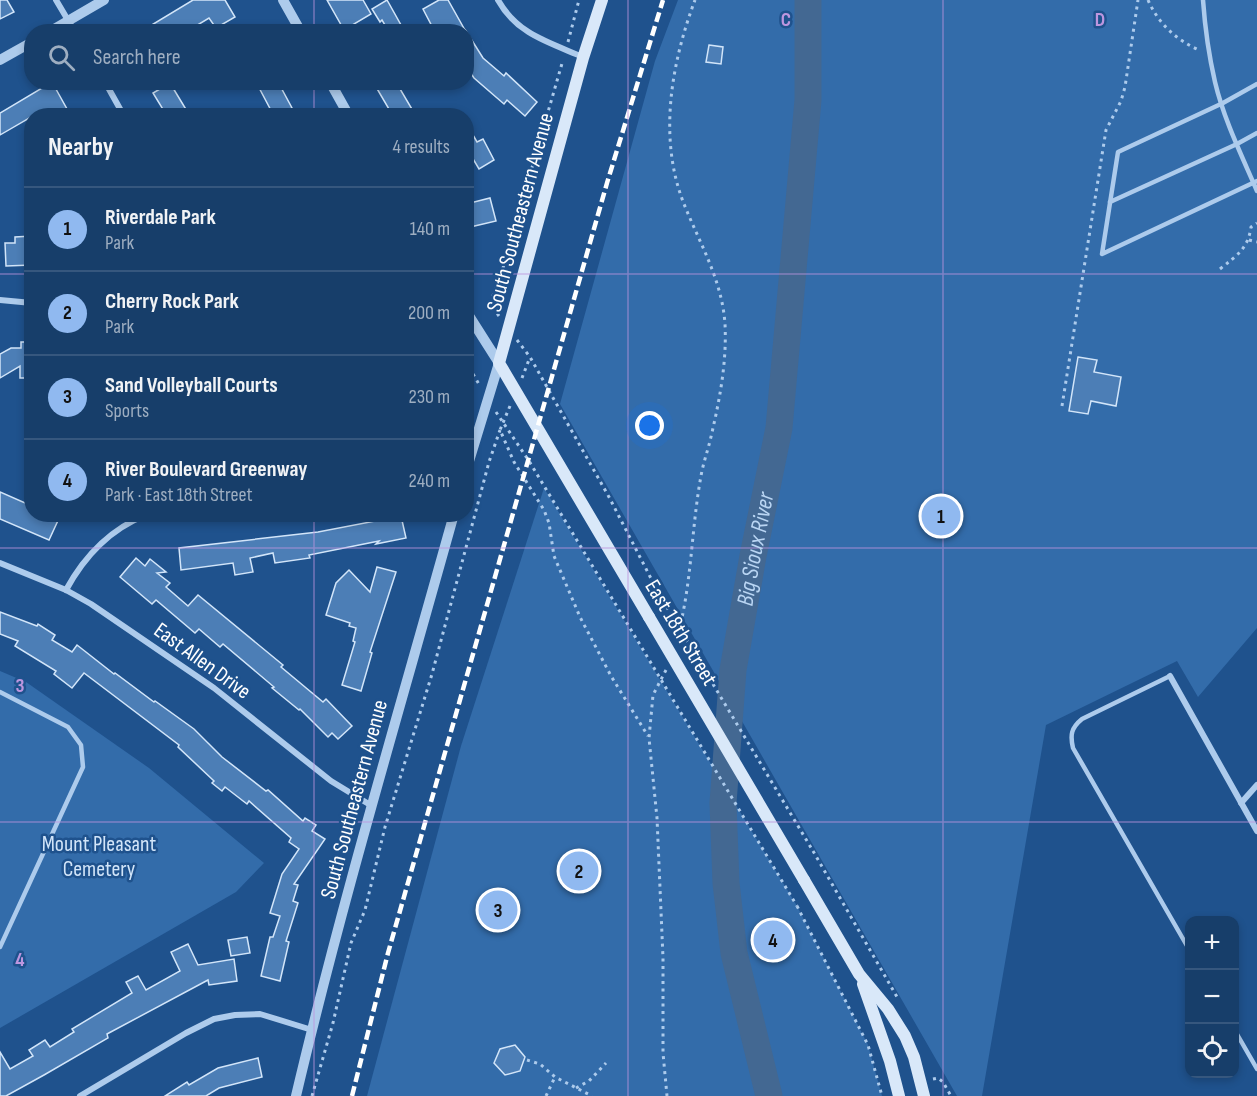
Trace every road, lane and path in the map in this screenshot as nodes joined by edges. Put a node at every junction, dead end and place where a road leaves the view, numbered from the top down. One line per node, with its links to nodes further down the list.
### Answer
1 (56, 0): 11 (street)
2 (104, 0): 11 (street)
3 (283, 0): 14 (street)
4 (498, 0): 16 (street)
5 (579, 0): 16 (path)
6 (602, 0): 18 (main road, South Southeastern Avenue)
7 (695, 0): 52 (path)
8 (1138, 0): 42 (path)
9 (1148, 0): 17 (path)
10 (1203, 0): 17 (lane)
11 (68, 21): 12 (street); 13 (street)
12 (63, 24)
13 (70, 24)
14 (296, 24)
15 (24, 46): 19 (street)
16 (565, 50): 18 (street); 38 (path)
17 (1210, 55): 23 (lane)
18 (583, 58): 38 (main road, South Southeastern Avenue)
19 (0, 60)
20 (1257, 84): 23 (lane)
21 (109, 90): 24 (street)
22 (334, 90): 25 (street)
23 (1222, 103): 27 (lane); 30 (lane)
24 (120, 108)
25 (345, 108)
26 (1257, 133): 27 (lane)
27 (1237, 144): 28 (lane); 30 (lane)
28 (1255, 182): 29 (lane); 30 (lane)
29 (1257, 191)
30 (1110, 202)
31 (1257, 223): 32 (path)
32 (1249, 240): 33 (path); 34 (path)
33 (1257, 242)
34 (1220, 268)
35 (0, 300): 36 (street)
36 (24, 302)
37 (474, 324): 39 (street, East 18th Street)
38 (508, 328): 39 (main road, South Southeastern Avenue); 64 (path, bridge)
39 (499, 363): 40 (main road, East 18th Street); 41 (street, South Southeastern Avenue)
40 (516, 392): 43 (path); 63 (main road, East 18th Street, bridge)
41 (488, 400): 43 (path); 45 (street, South Southeastern Avenue)
42 (1062, 406)
43 (503, 423): 44 (path); 81 (path, bridge)
44 (500, 430): 46 (path); 56 (path)
45 (474, 445)
46 (474, 518)
47 (129, 522): 51 (street)
48 (452, 522): 59 (street, South Southeastern Avenue)
49 (473, 522): 77 (path)
50 (0, 563): 51 (street, East Allen Drive)
51 (66, 590): 59 (street, East Allen Drive)
52 (675, 645)
53 (668, 663): 56 (path)
54 (1170, 676): 58 (street); 61 (lane)
55 (0, 692): 62 (lane)
56 (649, 738): 80 (path)
57 (1257, 785): 58 (street)
58 (1241, 803): 60 (street)
59 (372, 807): 65 (street, South Southeastern Avenue)
60 (1257, 831)
61 (1185, 942)
62 (0, 947)
63 (860, 974): 82 (main road); 83 (main road)
64 (901, 1005)
65 (312, 1030): 75 (street); 76 (street, South Southeastern Avenue)
66 (1239, 1038): 69 (lane)
67 (527, 1060): 71 (path)
68 (606, 1063): 74 (path)
69 (1257, 1069)
70 (930, 1070): 72 (path)
71 (555, 1077): 74 (path); 78 (path)
72 (933, 1079): 73 (path); 84 (path)
73 (935, 1087)
74 (576, 1088): 79 (path)
75 (80, 1096)
76 (296, 1096)
77 (312, 1096)
78 (546, 1096)
79 (592, 1096)
80 (667, 1096)
81 (882, 1096)
82 (899, 1096)
83 (924, 1096)
84 (951, 1096)

